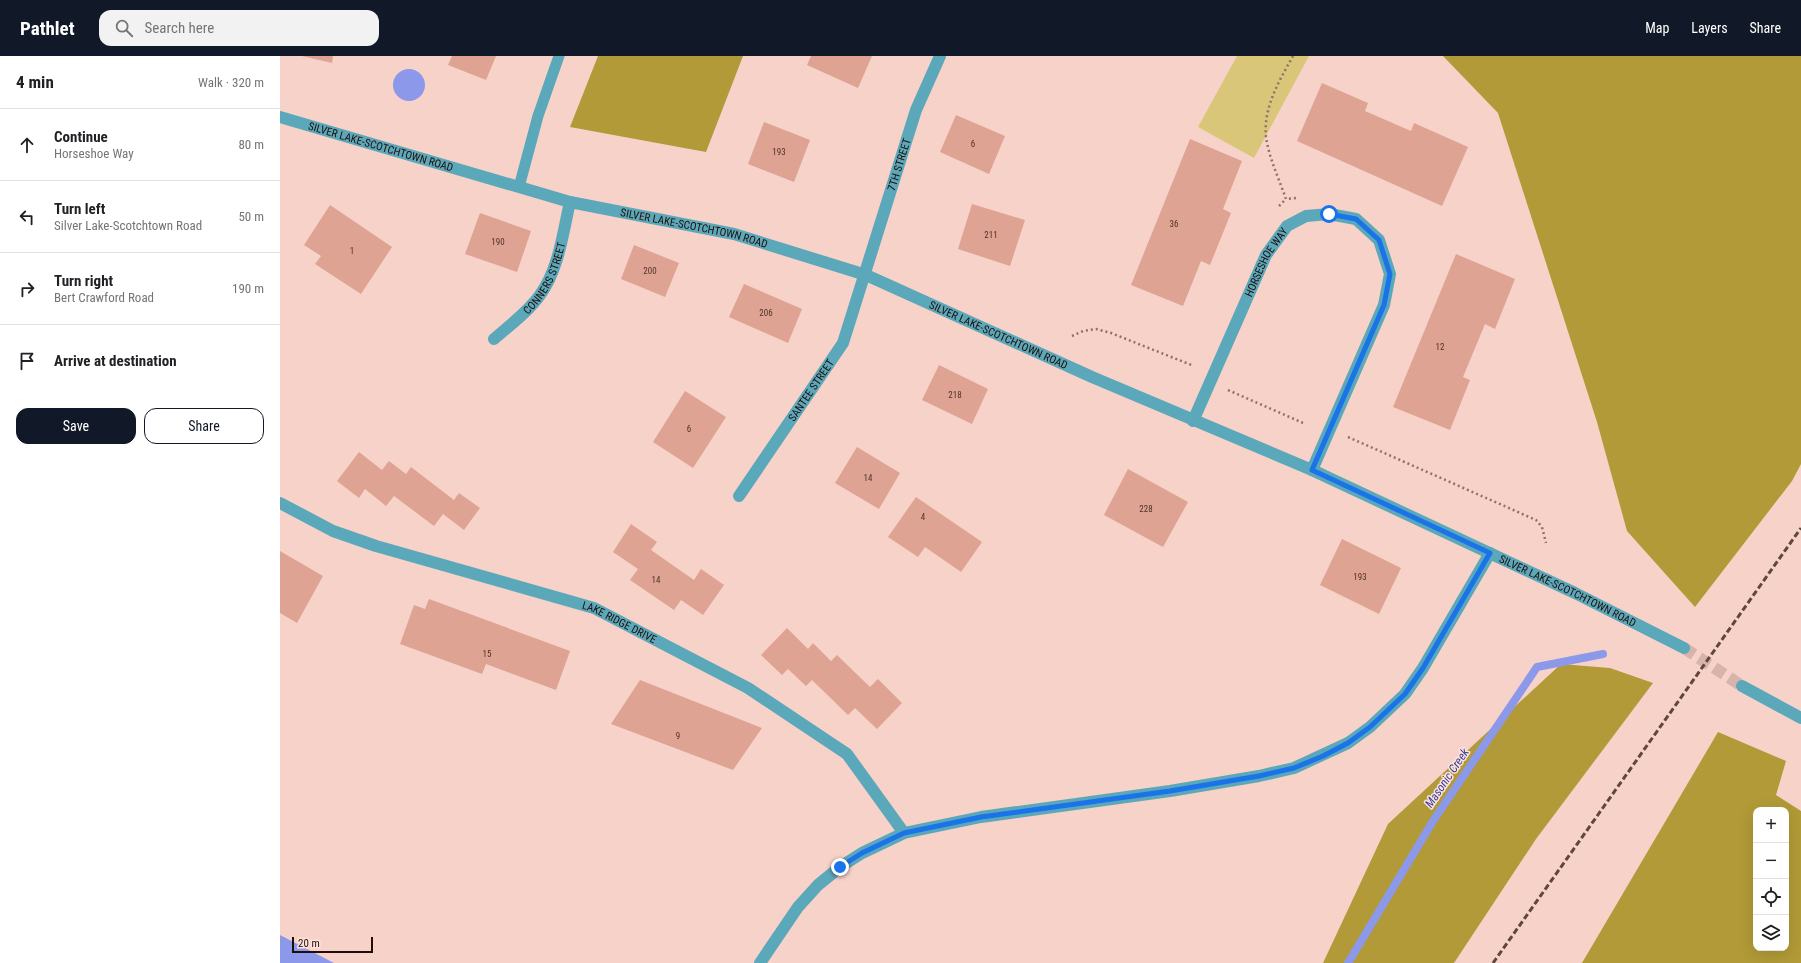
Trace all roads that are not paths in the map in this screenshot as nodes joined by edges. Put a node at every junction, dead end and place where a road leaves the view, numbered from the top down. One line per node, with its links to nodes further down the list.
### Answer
1 (559, 56): 4 (lane)
2 (940, 56): 6 (street, 7TH STREET)
3 (280, 117): 4 (street, SILVER LAKE-SCOTCHTOWN ROAD)
4 (519, 187): 5 (street, SILVER LAKE-SCOTCHTOWN ROAD)
5 (570, 202): 6 (street, SILVER LAKE-SCOTCHTOWN ROAD); 7 (street, CONNERS STREET)
6 (866, 275): 8 (street, SILVER LAKE-SCOTCHTOWN ROAD); 10 (street, SANTEE STREET)
7 (494, 339)
8 (1193, 421): 9 (street, SILVER LAKE-SCOTCHTOWN ROAD); 9 (street, HORSESHOE WAY)
9 (1312, 470): 12 (street, SILVER LAKE-SCOTCHTOWN ROAD)
10 (739, 496)
11 (280, 503): 16 (street, LAKE RIDGE DRIVE)
12 (1490, 553): 13 (street, SILVER LAKE-SCOTCHTOWN ROAD); 16 (street)
13 (1684, 648)
14 (1742, 686): 15 (street)
15 (1801, 718)
16 (904, 833): 17 (street)
17 (760, 963)

